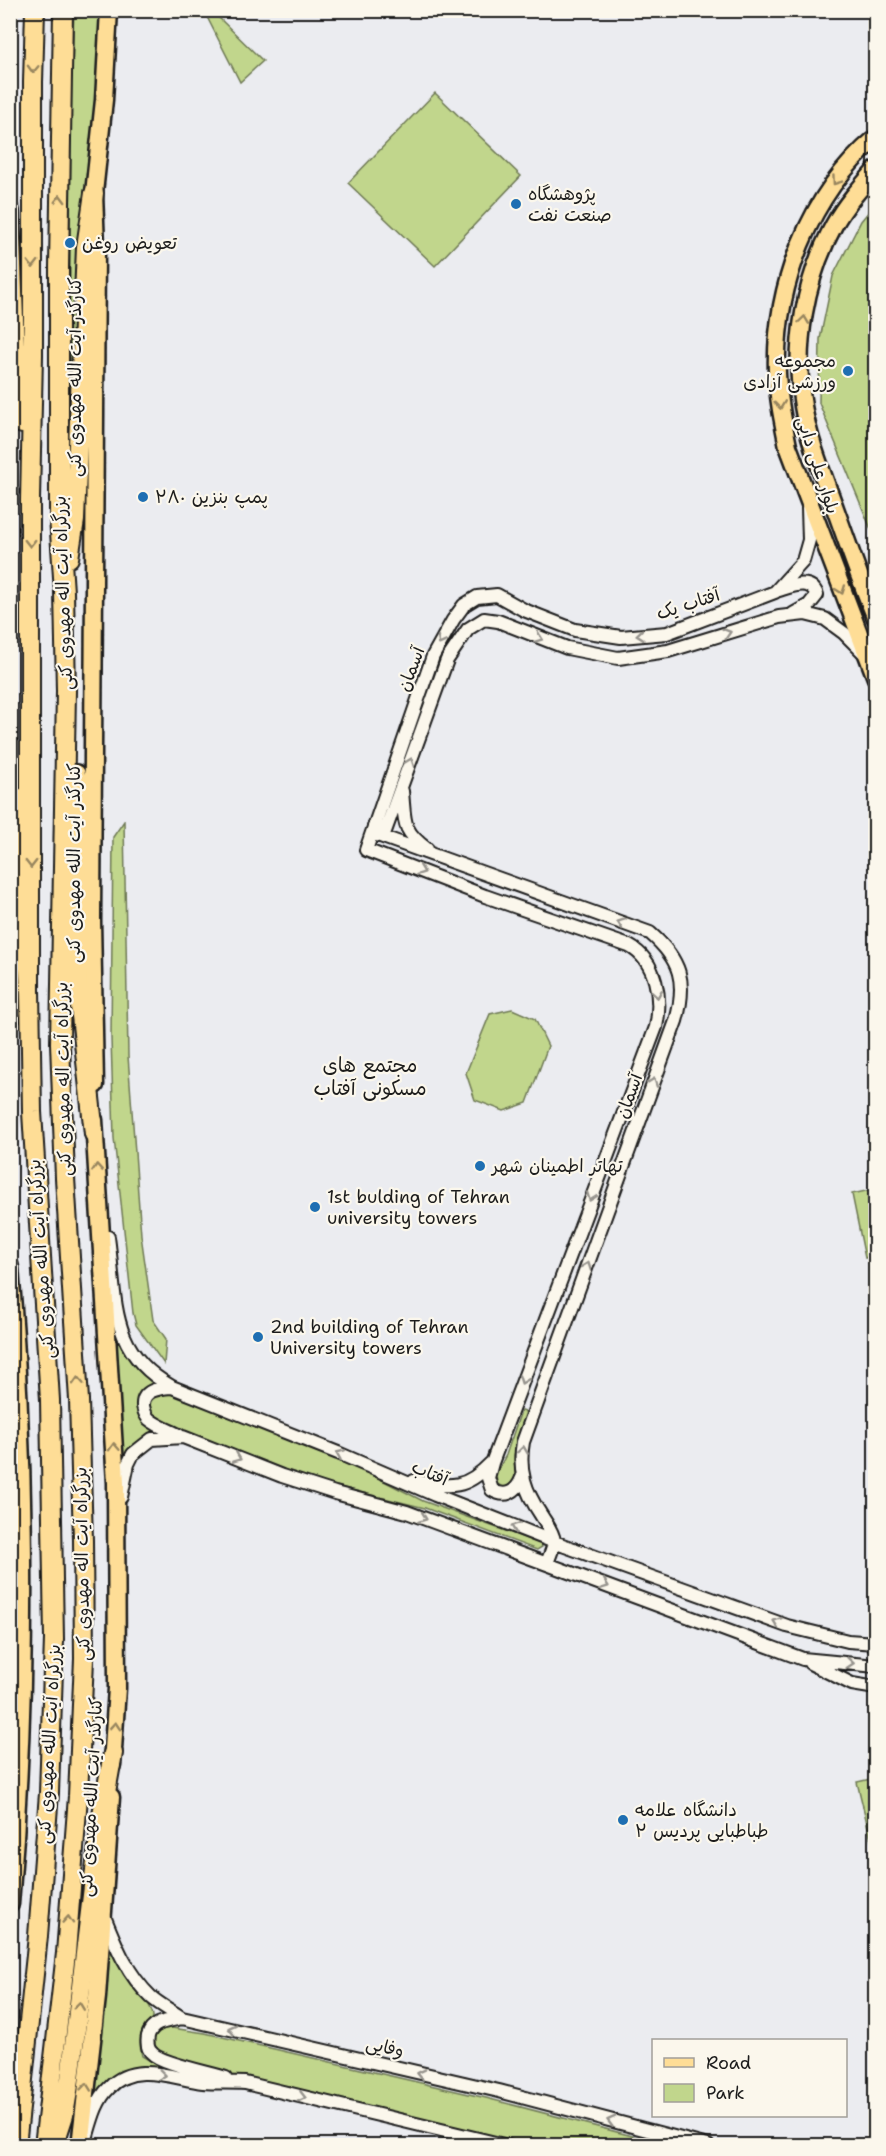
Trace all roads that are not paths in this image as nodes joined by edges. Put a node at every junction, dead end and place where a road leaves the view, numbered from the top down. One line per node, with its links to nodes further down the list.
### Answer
1 (35, 10): 9 (highway, بزرگراه آیت الله مهدوی کنی, one-way to 9)
2 (63, 10): 10 (highway, بزرگراه آیت اله مهدوی کنی, one-way to 2)
3 (109, 10): 6 (main road, کنارگذر آیت الله مهدوی کنی)
4 (876, 138): 8 (main road, بلوار علی دایی, one-way to 8)
5 (876, 170): 14 (main road, بلوار علی دایی, one-way to 5)
6 (94, 194): 10 (highway); 24 (main road, کنارگذر آیت الله مهدوی کنی)
7 (10, 211): 9 (highway)
8 (808, 499): 11 (street, آفتاب یک); 16 (main road, بلوار علی دایی, one-way to 16)
9 (30, 500): 19 (highway, بزرگراه آیت الله مهدوی کنی, one-way to 19)
10 (64, 592): 18 (highway, بزرگراه آیت اله مهدوی کنی)
11 (775, 592): 12 (street, آفتاب یک, one-way to 12); 13 (street)
12 (477, 597): 15 (street); 21 (street, آسمان, one-way to 21)
13 (790, 616): 15 (street, one-way to 13); 16 (street)
14 (876, 618)
15 (484, 619): 20 (street, آسمان, one-way to 15)
16 (867, 656): 17 (main road, بلوار علی دایی)
17 (876, 678)
18 (66, 691): 24 (highway); 49 (highway, بزرگراه آیت اله مهدوی کنی, one-way to 18)
19 (29, 746): 23 (highway); 46 (highway, بزرگراه آیت الله مهدوی کنی, one-way to 46)
20 (401, 787): 21 (street, آسمان); 22 (street)
21 (378, 835): 22 (street, آسمان); 30 (street, آسمان, one-way to 30)
22 (437, 856): 32 (street, آسمان, one-way to 22)
23 (10, 1017)
24 (94, 1134): 25 (main road, کنارگذر آیت الله مهدوی کنی, one-way to 24)
25 (99, 1204): 27 (street, آفتاب); 34 (main road, کنارگذر آیت الله مهدوی کنی, one-way to 25)
26 (10, 1267): 33 (main road)
27 (172, 1388): 28 (street); 31 (street, آفتاب, one-way to 27)
28 (183, 1437): 34 (street); 36 (street, one-way to 36)
29 (10, 1454): 33 (main road)
30 (492, 1462): 31 (street); 32 (street)
31 (394, 1478): 35 (street, آفتاب, one-way to 31)
32 (522, 1479): 35 (street, آسمان)
33 (22, 1498): 42 (main road)
34 (117, 1520): 41 (main road, کنارگذر آیت الله مهدوی کنی, one-way to 34)
35 (554, 1542): 36 (street); 37 (street, آفتاب, one-way to 35)
36 (547, 1563): 38 (street, one-way to 38)
37 (876, 1643)
38 (801, 1658): 39 (street, one-way to 39); 40 (street)
39 (876, 1666)
40 (876, 1688)
41 (113, 1753): 43 (main road, کنارگذر آیت الله مهدوی کنی); 50 (highway, one-way to 41)
42 (10, 1904)
43 (103, 1914): 44 (street, وفایی); 51 (main road, کنارگذر آیت الله مهدوی کنی, one-way to 43)
44 (183, 2018): 45 (street); 53 (street, وفایی, one-way to 44)
45 (245, 2083): 51 (street, one-way to 45); 52 (street, one-way to 52)
46 (21, 2091): 47 (highway); 48 (highway, بزرگراه آیت الله مهدوی کنی)
47 (10, 2114)
48 (16, 2145)
49 (45, 2145)
50 (54, 2145)
51 (81, 2145)
52 (508, 2145)
53 (708, 2145)

